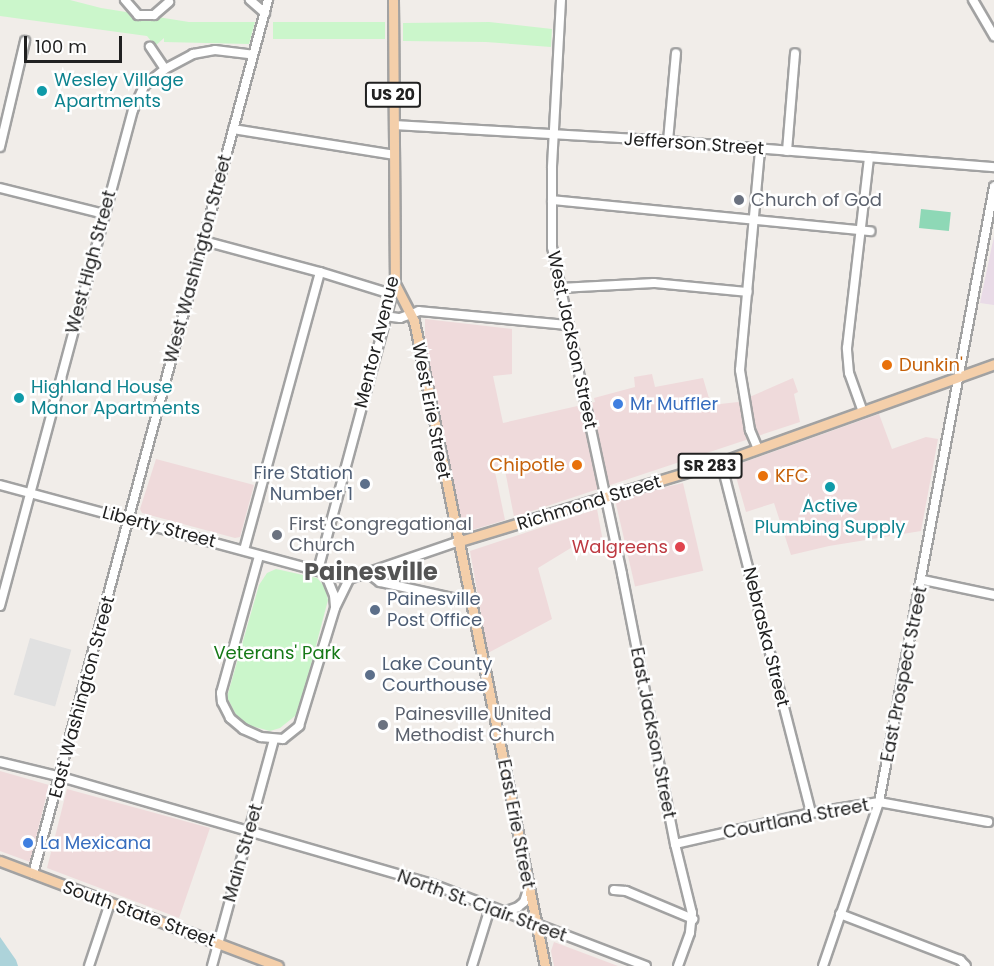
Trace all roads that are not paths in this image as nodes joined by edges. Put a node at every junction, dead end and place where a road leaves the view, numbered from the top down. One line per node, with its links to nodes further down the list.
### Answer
1 (125, 0): 7 (street)
2 (250, 0): 8 (street)
3 (268, 0): 8 (street, West Washington Street)
4 (393, 0): 16 (main road, Mentor Avenue / US 20)
5 (561, 0): 18 (street, West Jackson Street)
6 (973, 0): 9 (street)
7 (169, 2)
8 (265, 13): 14 (street, West Washington Street)
9 (994, 36)
10 (25, 41): 20 (street)
11 (150, 47): 15 (street)
12 (676, 53): 19 (street)
13 (795, 53): 22 (street)
14 (253, 55): 15 (street, West High Street); 17 (street, West Washington Street)
15 (165, 69): 29 (street, West High Street)
16 (394, 125): 18 (street, Jefferson Street); 23 (main road, Mentor Avenue / US 20)
17 (233, 129): 23 (street); 33 (street, West Washington Street)
18 (554, 136): 19 (street, Jefferson Street); 28 (street, West Jackson Street)
19 (668, 141): 21 (street, Jefferson Street)
20 (0, 147)
21 (760, 150): 22 (street, Jefferson Street); 30 (street)
22 (787, 151): 24 (street, Jefferson Street)
23 (395, 155): 36 (main road, Mentor Avenue / US 20)
24 (869, 157): 25 (street, Jefferson Street); 31 (street)
25 (994, 167)
26 (994, 187): 42 (street, East Prospect Street)
27 (0, 188): 29 (street)
28 (552, 200): 30 (street); 35 (street, West Jackson Street)
29 (104, 214): 47 (street, West High Street)
30 (756, 219): 31 (street); 37 (street)
31 (860, 230): 32 (street); 43 (street)
32 (870, 231)
33 (204, 242): 34 (street); 49 (street, West Washington Street)
34 (320, 272): 36 (street); 51 (street)
35 (560, 288): 37 (street); 40 (street, West Jackson Street)
36 (393, 289): 38 (main road, West Erie Street / US 20); 39 (street, Mentor Avenue)
37 (748, 292): 44 (street)
38 (410, 313): 39 (street); 40 (street); 50 (main road, West Erie Street / US 20)
39 (385, 316): 53 (street, Mentor Avenue)
40 (568, 325): 48 (street, West Jackson Street)
41 (994, 364): 42 (main road, Richmond Street / SR 283)
42 (958, 376): 43 (main road, Richmond Street / SR 283); 56 (street, East Prospect Street)
43 (863, 412): 44 (main road, Richmond Street / SR 283)
44 (758, 449): 45 (main road, Richmond Street / SR 283)
45 (721, 462): 48 (main road, Richmond Street / SR 283); 65 (street, Nebraska Street)
46 (0, 485): 47 (street, Liberty Street)
47 (30, 493): 49 (street, Liberty Street); 59 (street, West High Street)
48 (605, 499): 50 (main road, Richmond Street / SR 283); 68 (street, East Jackson Street)
49 (129, 519): 51 (street, Liberty Street); 63 (street, East Washington Street)
50 (457, 542): 54 (street, Richmond Street); 58 (main road, East Erie Street / US 20)
51 (244, 550): 52 (street, Liberty Street)
52 (259, 556): 53 (street, Liberty Street); 61 (street)
53 (322, 572): 55 (street); 60 (street)
54 (368, 573): 55 (street, Richmond Street); 58 (street)
55 (349, 579): 60 (street)
56 (922, 580): 57 (street); 64 (street, East Prospect Street)
57 (994, 595)
58 (471, 603): 71 (main road, East Erie Street / US 20)
59 (0, 606)
60 (335, 608): 61 (street)
61 (274, 740): 67 (street, Main Street)
62 (0, 762): 63 (street, North St. Clair Street)
63 (61, 777): 67 (street, North St. Clair Street); 70 (street, East Washington Street)
64 (879, 802): 65 (street, Courtland Street); 66 (street, Courtland Street); 76 (street, East Prospect Street)
65 (811, 813): 68 (street, Courtland Street)
66 (988, 822)
67 (247, 832): 74 (street, North St. Clair Street); 79 (street, Main Street)
68 (675, 844): 77 (street, East Jackson Street)
69 (0, 861): 70 (main road, South State Street)
70 (33, 874): 73 (main road, South State Street)
71 (529, 888): 75 (street); 78 (main road, East Erie Street / US 20)
72 (614, 890): 77 (street)
73 (110, 903): 79 (main road, South State Street); 80 (street)
74 (490, 908): 75 (street, North St. Clair Street); 83 (street)
75 (501, 913): 78 (street, North St. Clair Street)
76 (840, 914): 87 (street, East Prospect Street); 88 (street)
77 (693, 919): 86 (street)
78 (536, 926): 84 (main road, East Erie Street / US 20); 85 (street, North St. Clair Street)
79 (218, 943): 81 (street, Main Street); 82 (main road, South State Street)
80 (89, 966)
81 (212, 966)
82 (278, 966)
83 (472, 966)
84 (545, 966)
85 (646, 966)
86 (678, 966)
87 (823, 966)
88 (966, 966)

